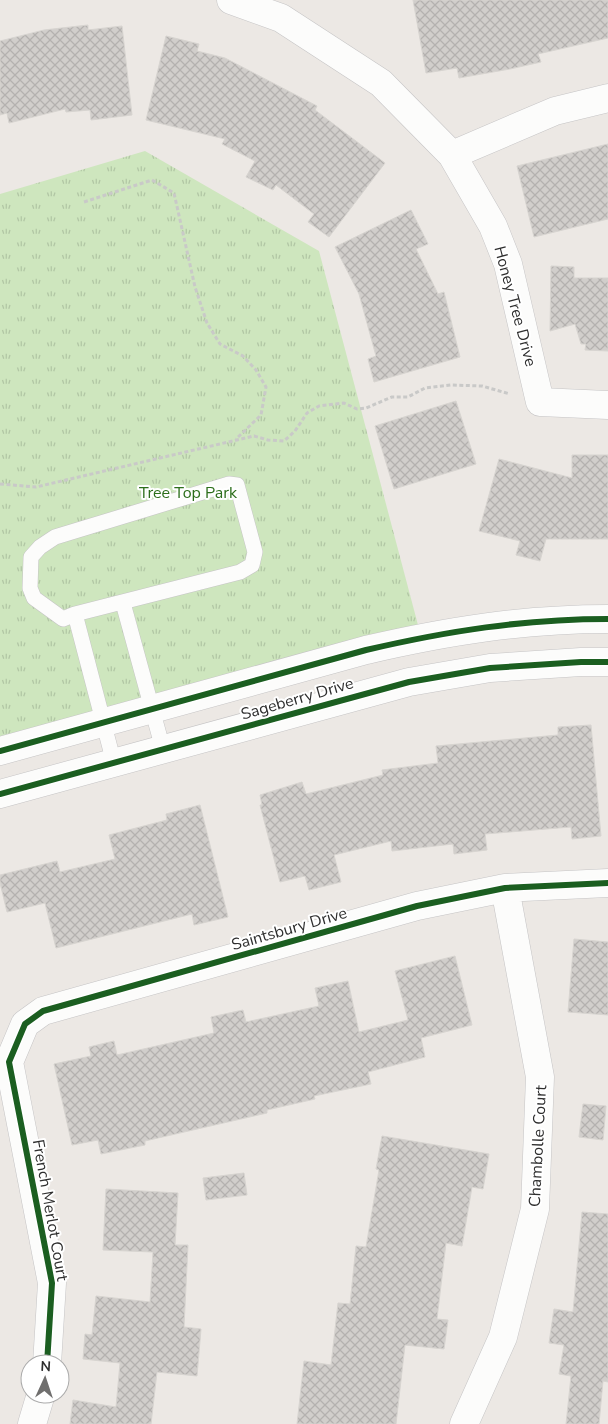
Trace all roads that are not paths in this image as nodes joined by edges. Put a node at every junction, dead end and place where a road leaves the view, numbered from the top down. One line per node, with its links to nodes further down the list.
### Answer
1 (231, 0): 3 (street, Honey Tree Drive)
2 (608, 98): 3 (street)
3 (452, 155): 4 (street, Honey Tree Drive)
4 (608, 405)
5 (123, 603): 6 (lane); 6 (lane); 9 (lane)
6 (75, 614): 10 (lane)
7 (608, 619): 9 (street, Sageberry Drive)
8 (608, 662): 11 (street, Sageberry Drive)
9 (152, 708): 10 (street, Sageberry Drive); 11 (lane)
10 (104, 722): 12 (street, Sageberry Drive); 13 (lane)
11 (164, 749): 13 (street, Sageberry Drive)
12 (0, 751)
13 (114, 763): 14 (street, Sageberry Drive)
14 (0, 794)
15 (608, 883): 16 (street, Saintsbury Drive)
16 (505, 888): 17 (street, Saintsbury Drive); 21 (street, Chambolle Court)
17 (9, 1062): 18 (street, French Merlot Court)
18 (48, 1354)
19 (38, 1404): 20 (street)
20 (32, 1424)
21 (464, 1424)

